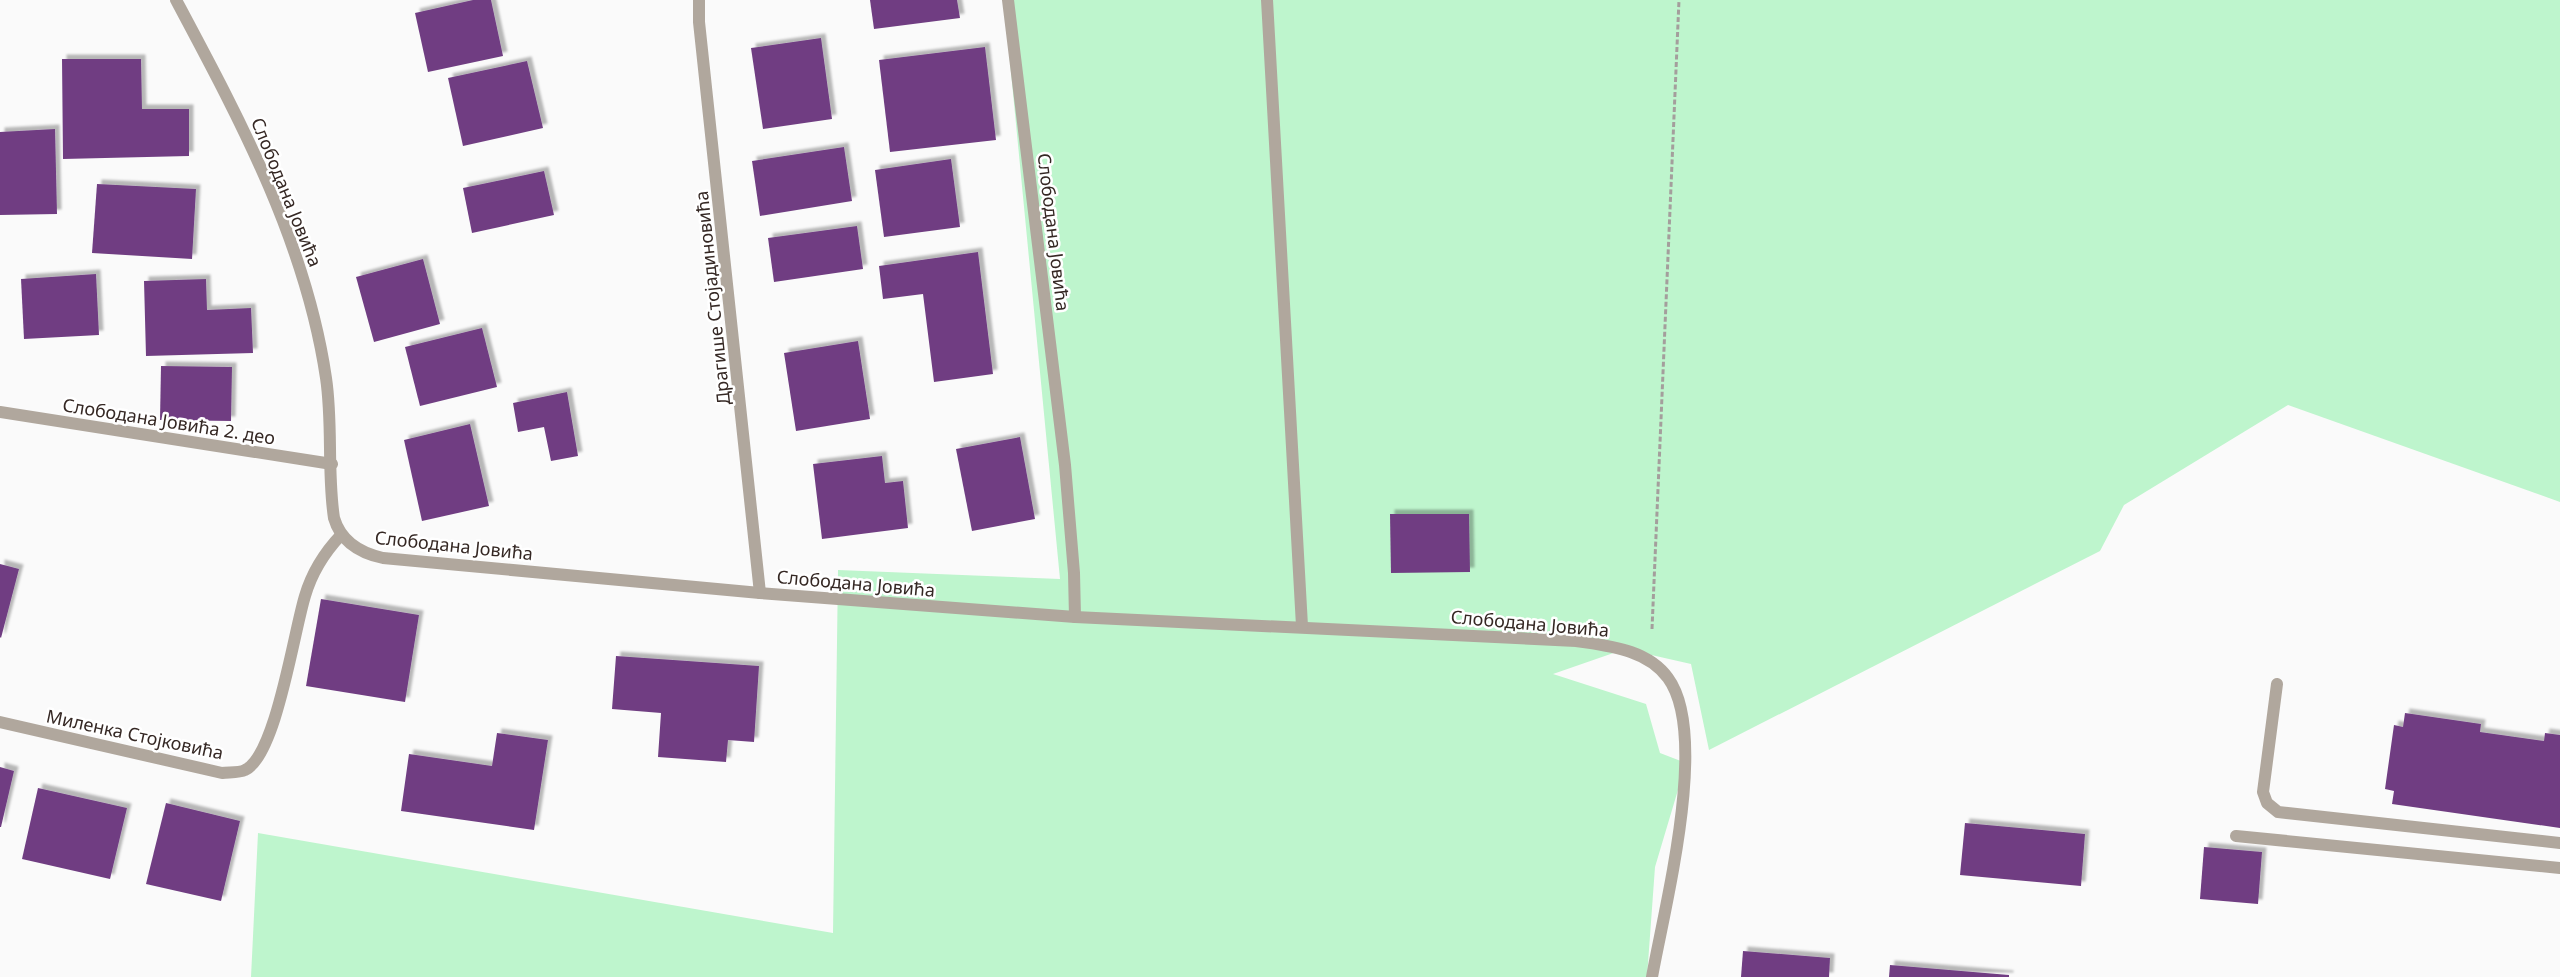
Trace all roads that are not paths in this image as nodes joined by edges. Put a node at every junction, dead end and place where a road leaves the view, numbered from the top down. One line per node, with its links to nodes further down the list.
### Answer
1 (176, 0): 6 (street, Слободана Јовића)
2 (699, 0): 8 (street, Драгише Стојадиновића)
3 (1008, 0): 9 (street, Слободана Јовића)
4 (1266, 0): 10 (street)
5 (0, 412): 6 (street, Слободана Јовића 2. део)
6 (332, 464): 7 (street, Слободана Јовића)
7 (341, 534): 8 (street, Слободана Јовића); 12 (street, Миленка Стојковића)
8 (760, 592): 9 (street, Слободана Јовића)
9 (1075, 617): 10 (street, Слободана Јовића)
10 (1302, 626): 16 (street, Слободана Јовића)
11 (2277, 684): 14 (street)
12 (0, 722)
13 (2236, 836): 15 (street)
14 (2560, 843)
15 (2560, 868)
16 (1652, 977)

